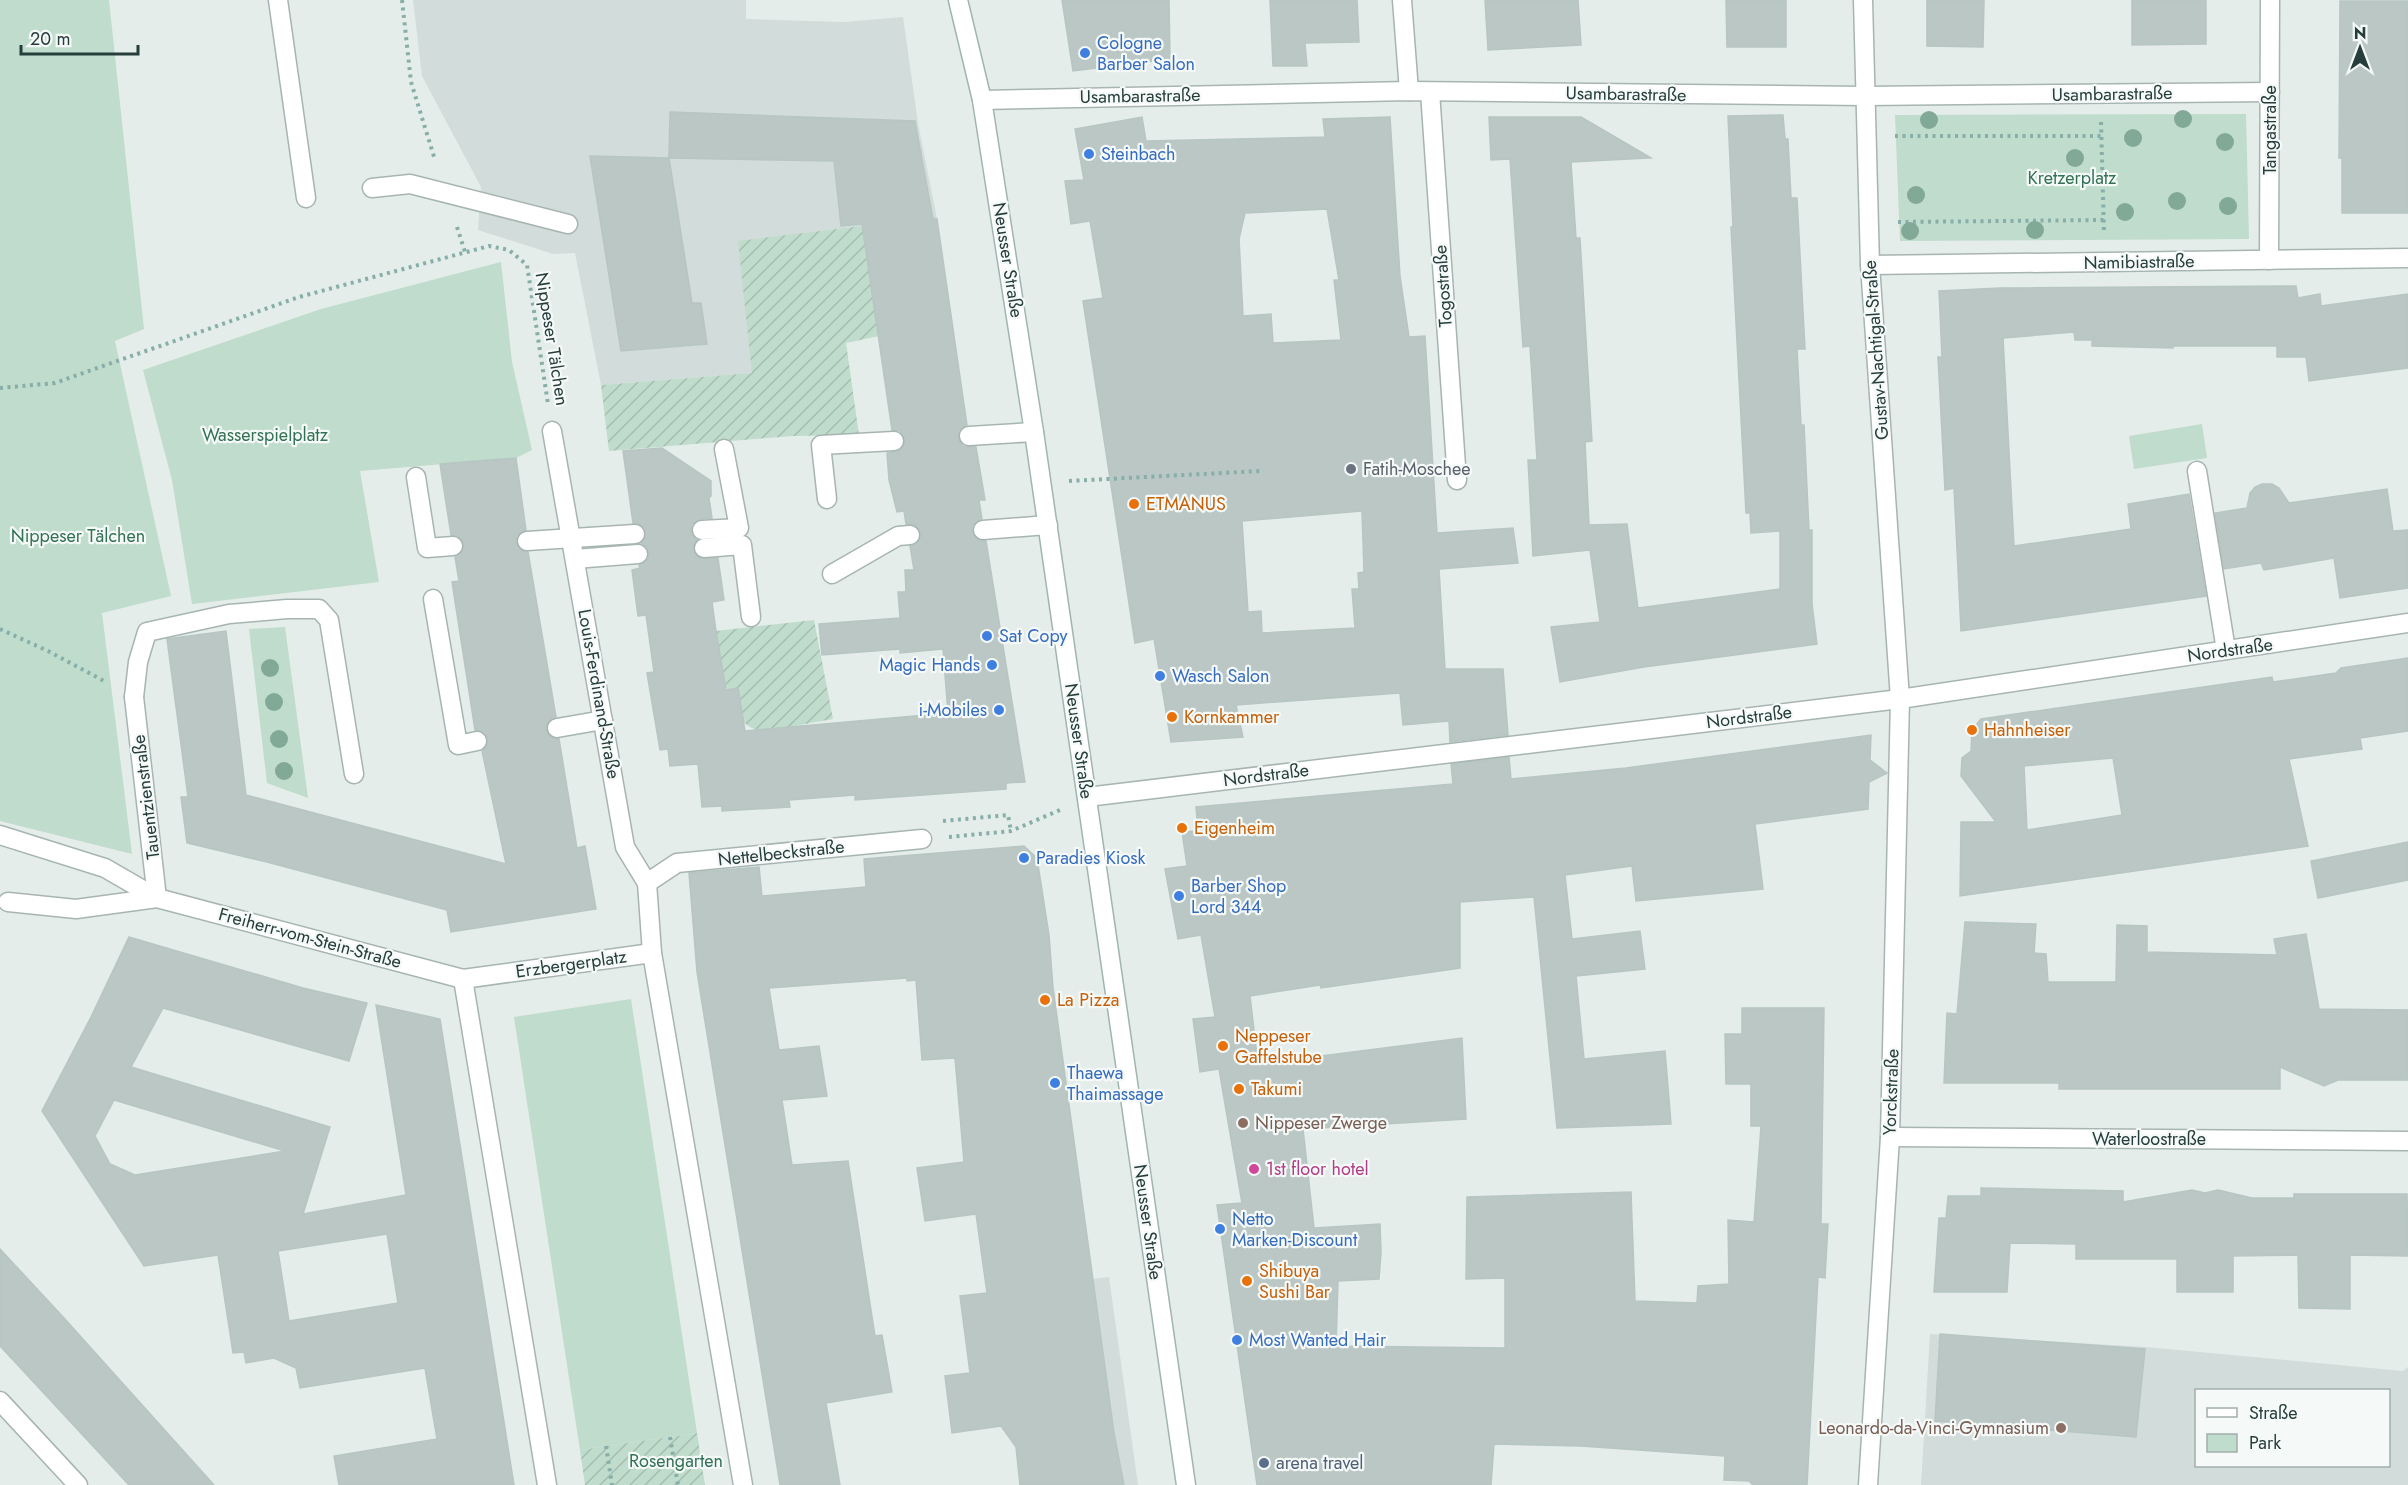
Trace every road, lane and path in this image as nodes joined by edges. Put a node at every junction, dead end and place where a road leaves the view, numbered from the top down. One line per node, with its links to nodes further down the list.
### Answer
1 (278, 0): 17 (street)
2 (402, 0): 16 (path)
3 (958, 0): 12 (street, Neusser Straße)
4 (1402, 0): 7 (street)
5 (1863, 0): 11 (street, Gustav-Nachtigal-Straße)
6 (2270, 0): 9 (street, Tangastraße)
7 (1409, 91): 8 (street, Usambarastraße); 12 (street, Usambarastraße)
8 (1430, 92): 11 (street, Usambarastraße); 35 (street, Togostraße)
9 (2270, 92): 10 (street, Usambarastraße); 23 (street, Tangastraße)
10 (2100, 94): 11 (street, Usambarastraße); 14 (path)
11 (1864, 96): 13 (street, Gustav-Nachtigal-Straße)
12 (982, 100): 28 (street, Neusser Straße)
13 (1866, 136): 14 (path); 19 (street, Gustav-Nachtigal-Straße)
14 (2101, 136): 18 (path)
15 (372, 188): 16 (street)
16 (444, 192): 20 (street); 21 (path)
17 (306, 198)
18 (2104, 220): 19 (path); 24 (path)
19 (1869, 222): 25 (street, Gustav-Nachtigal-Straße)
20 (568, 224)
21 (465, 252): 26 (path, Nippeser Tälchen); 27 (path, Nippeser Tälchen)
22 (2408, 258): 23 (street, Namibiastraße)
23 (2269, 260): 24 (street, Namibiastraße)
24 (2102, 262): 25 (street, Namibiastraße)
25 (1870, 265): 54 (street, Gustav-Nachtigal-Straße)
26 (0, 388)
27 (552, 431): 42 (street, Louis-Ferdinand-Straße)
28 (1034, 432): 29 (street); 36 (street, Neusser Straße)
29 (969, 436)
30 (894, 441): 37 (street)
31 (724, 449): 49 (street)
32 (1260, 471): 36 (path)
33 (2197, 471): 52 (street)
34 (416, 477): 44 (street)
35 (1457, 480)
36 (1041, 482): 38 (street, Neusser Straße)
37 (827, 499)
38 (1048, 525): 39 (street); 59 (street, Neusser Straße)
39 (983, 530)
40 (635, 534): 42 (street)
41 (910, 535): 47 (street)
42 (571, 537): 43 (street); 46 (street, Louis-Ferdinand-Straße)
43 (527, 541)
44 (453, 546)
45 (638, 554): 46 (street)
46 (575, 559): 55 (street, Louis-Ferdinand-Straße)
47 (832, 574)
48 (433, 599): 57 (street)
49 (751, 617)
50 (2408, 623): 52 (street, Nordstraße)
51 (0, 629): 53 (path)
52 (2226, 650): 54 (street, Nordstraße)
53 (134, 697): 58 (street, Tauentzienstraße); 65 (street, Tauentzienstraße)
54 (1899, 699): 59 (street, Nordstraße); 69 (street, Yorckstraße)
55 (603, 720): 56 (street); 64 (street, Louis-Ferdinand-Straße)
56 (557, 728)
57 (477, 741)
58 (354, 774)
59 (1087, 797): 60 (path); 79 (street, Neusser Straße)
60 (1011, 831): 62 (path); 63 (path)
61 (0, 835): 65 (street)
62 (953, 837)
63 (922, 839): 64 (street, Nettelbeckstraße)
64 (647, 883): 67 (street, Louis-Ferdinand-Straße)
65 (157, 898): 66 (street); 68 (street, Freiherr-vom-Stein-Straße)
66 (8, 902)
67 (652, 953): 68 (street, Erzbergerplatz); 78 (street, Erzbergerplatz)
68 (463, 979): 75 (street)
69 (1890, 1137): 70 (street, Waterloostraße); 80 (street, Yorckstraße)
70 (2408, 1141)
71 (0, 1401): 74 (street)
72 (670, 1437): 77 (path)
73 (606, 1446): 76 (path)
74 (78, 1485)
75 (547, 1485)
76 (612, 1485)
77 (678, 1485)
78 (743, 1485)
79 (1185, 1485)
80 (1868, 1485)

